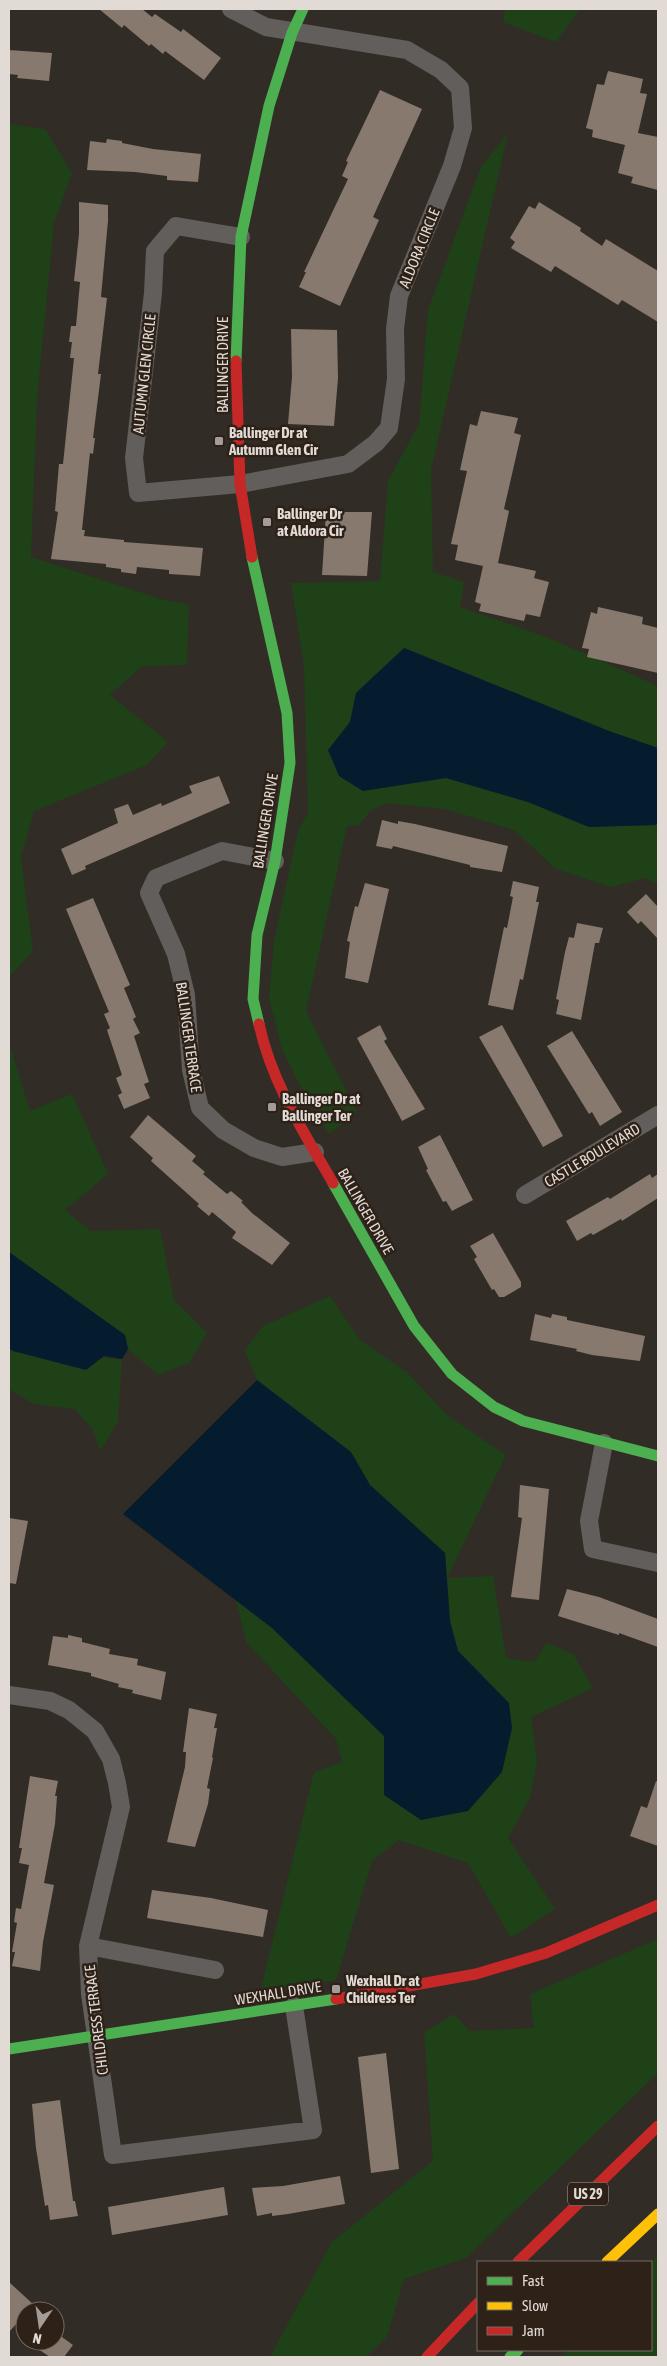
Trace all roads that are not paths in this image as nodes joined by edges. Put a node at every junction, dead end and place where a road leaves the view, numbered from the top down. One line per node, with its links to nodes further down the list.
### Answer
1 (231, 9): 3 (street)
2 (304, 9): 3 (main road, BALLINGER DRIVE)
3 (292, 33): 4 (main road, BALLINGER DRIVE); 5 (street, ALDORA CIRCLE)
4 (241, 237): 5 (main road, BALLINGER DRIVE); 5 (street, AUTUMN GLEN CIRCLE)
5 (240, 484): 6 (main road, BALLINGER DRIVE)
6 (275, 861): 8 (main road, BALLINGER DRIVE); 8 (street, BALLINGER TERRACE)
7 (658, 1115): 9 (street, CASTLE BOULEVARD)
8 (315, 1152): 10 (main road, BALLINGER DRIVE)
9 (525, 1195)
10 (604, 1443): 11 (main road, BALLINGER DRIVE); 12 (street)
11 (658, 1456)
12 (658, 1563)
13 (9, 1695): 15 (street, CHILDRESS TERRACE)
14 (658, 1905): 17 (main road, WEXHALL DRIVE)
15 (88, 1946): 16 (street); 18 (street, CHILDRESS TERRACE)
16 (214, 1970)
17 (294, 2006): 18 (main road, WEXHALL DRIVE); 18 (street, CHILDRESS TERRACE)
18 (97, 2037): 19 (main road, WEXHALL DRIVE)
19 (9, 2049)
20 (658, 2126): 22 (main road, US 29)
21 (658, 2214): 23 (main road)
22 (519, 2261)
23 (608, 2261)
24 (477, 2304): 25 (main road)
25 (427, 2357)

